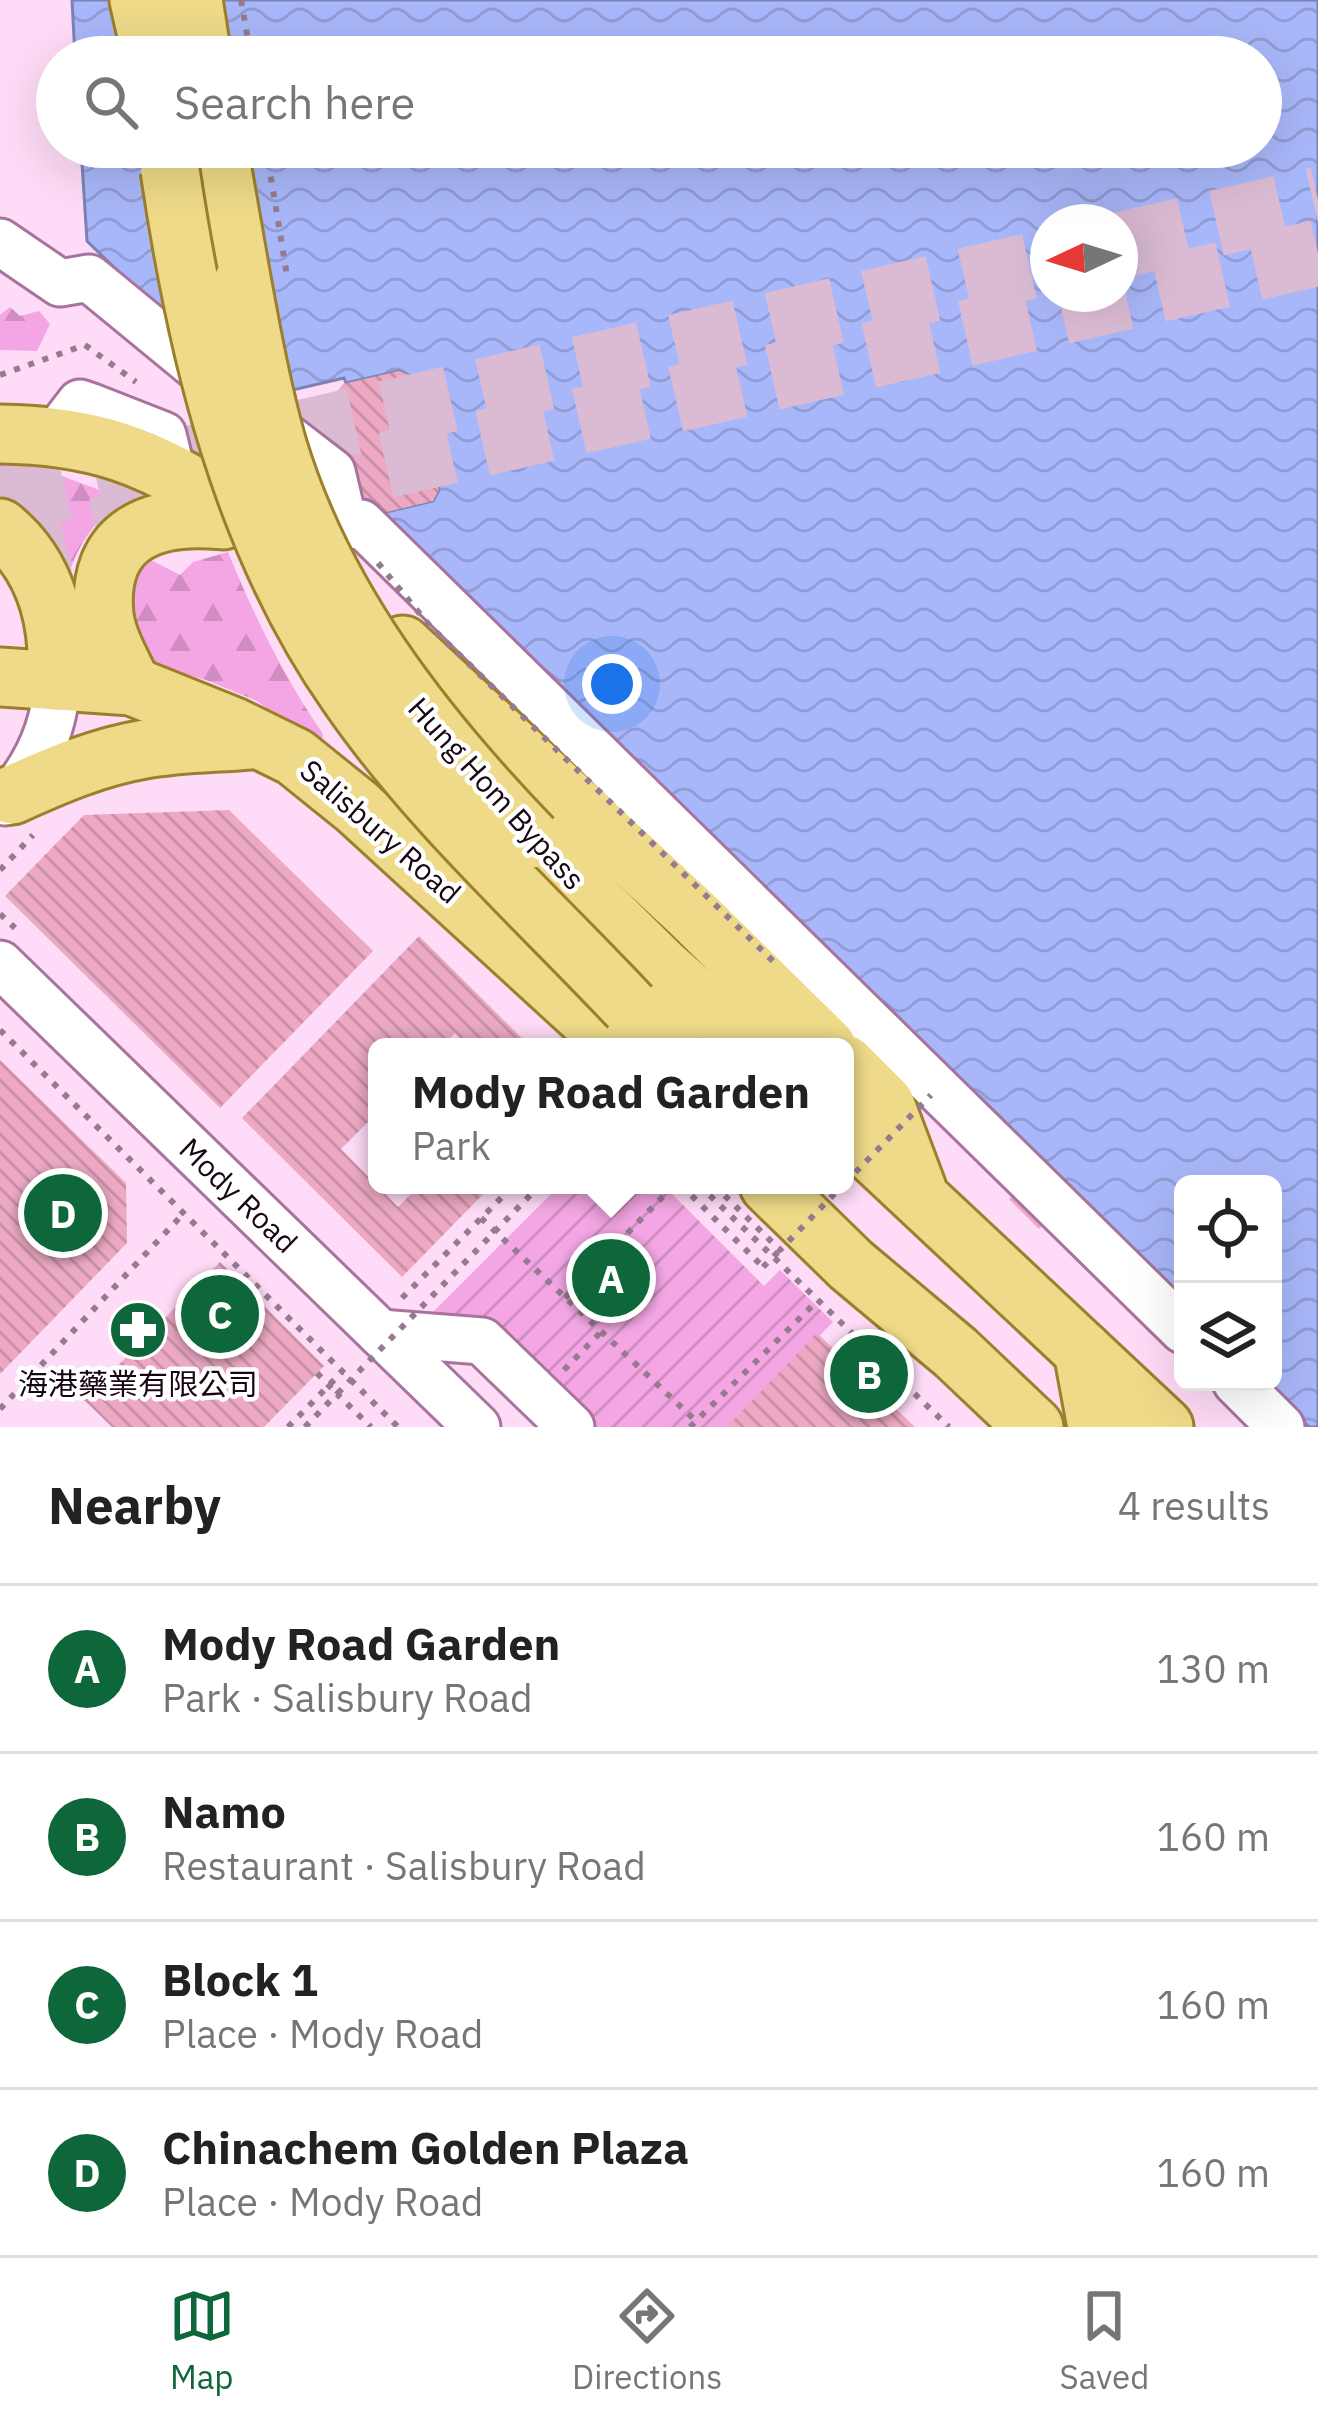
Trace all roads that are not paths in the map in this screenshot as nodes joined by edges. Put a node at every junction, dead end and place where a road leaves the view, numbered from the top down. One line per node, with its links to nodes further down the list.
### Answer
1 (140, 0): 3 (main road)
2 (193, 0): 4 (main road)
3 (148, 36)
4 (199, 36)
5 (169, 168): 19 (main road, Hung Hom Bypass, bridge)
6 (222, 168): 19 (main road, Hung Hom Bypass, bridge)
7 (0, 242): 28 (street)
8 (26, 436): 15 (main road)
9 (0, 528): 14 (main road)
10 (0, 551): 11 (main road)
11 (0, 592)
12 (403, 645): 22 (main road)
13 (0, 677): 14 (main road, Salisbury Road)
14 (57, 681): 15 (main road, Salisbury Road); 17 (street)
15 (133, 686): 16 (main road, Salisbury Road)
16 (260, 740): 17 (main road); 19 (main road, Salisbury Road)
17 (18, 809)
18 (8, 947): 30 (street, Mody Road)
19 (637, 1007): 20 (main road, Hung Hom Bypass); 21 (main road, Hung Hom Bypass)
20 (664, 1038)
21 (727, 1038)
22 (818, 1038)
23 (854, 1073): 27 (main road)
24 (854, 1163): 27 (main road)
25 (778, 1194): 32 (main road)
26 (824, 1194): 32 (main road)
27 (923, 1204): 31 (main road)
28 (1174, 1321)
29 (442, 1322): 30 (street); 35 (street); 36 (street)
30 (380, 1333): 34 (street, Mody Road)
31 (1083, 1351): 37 (main road); 38 (main road)
32 (956, 1353): 33 (main road)
33 (1022, 1421)
34 (476, 1427)
35 (529, 1427)
36 (571, 1427)
37 (1097, 1427)
38 (1164, 1427)

